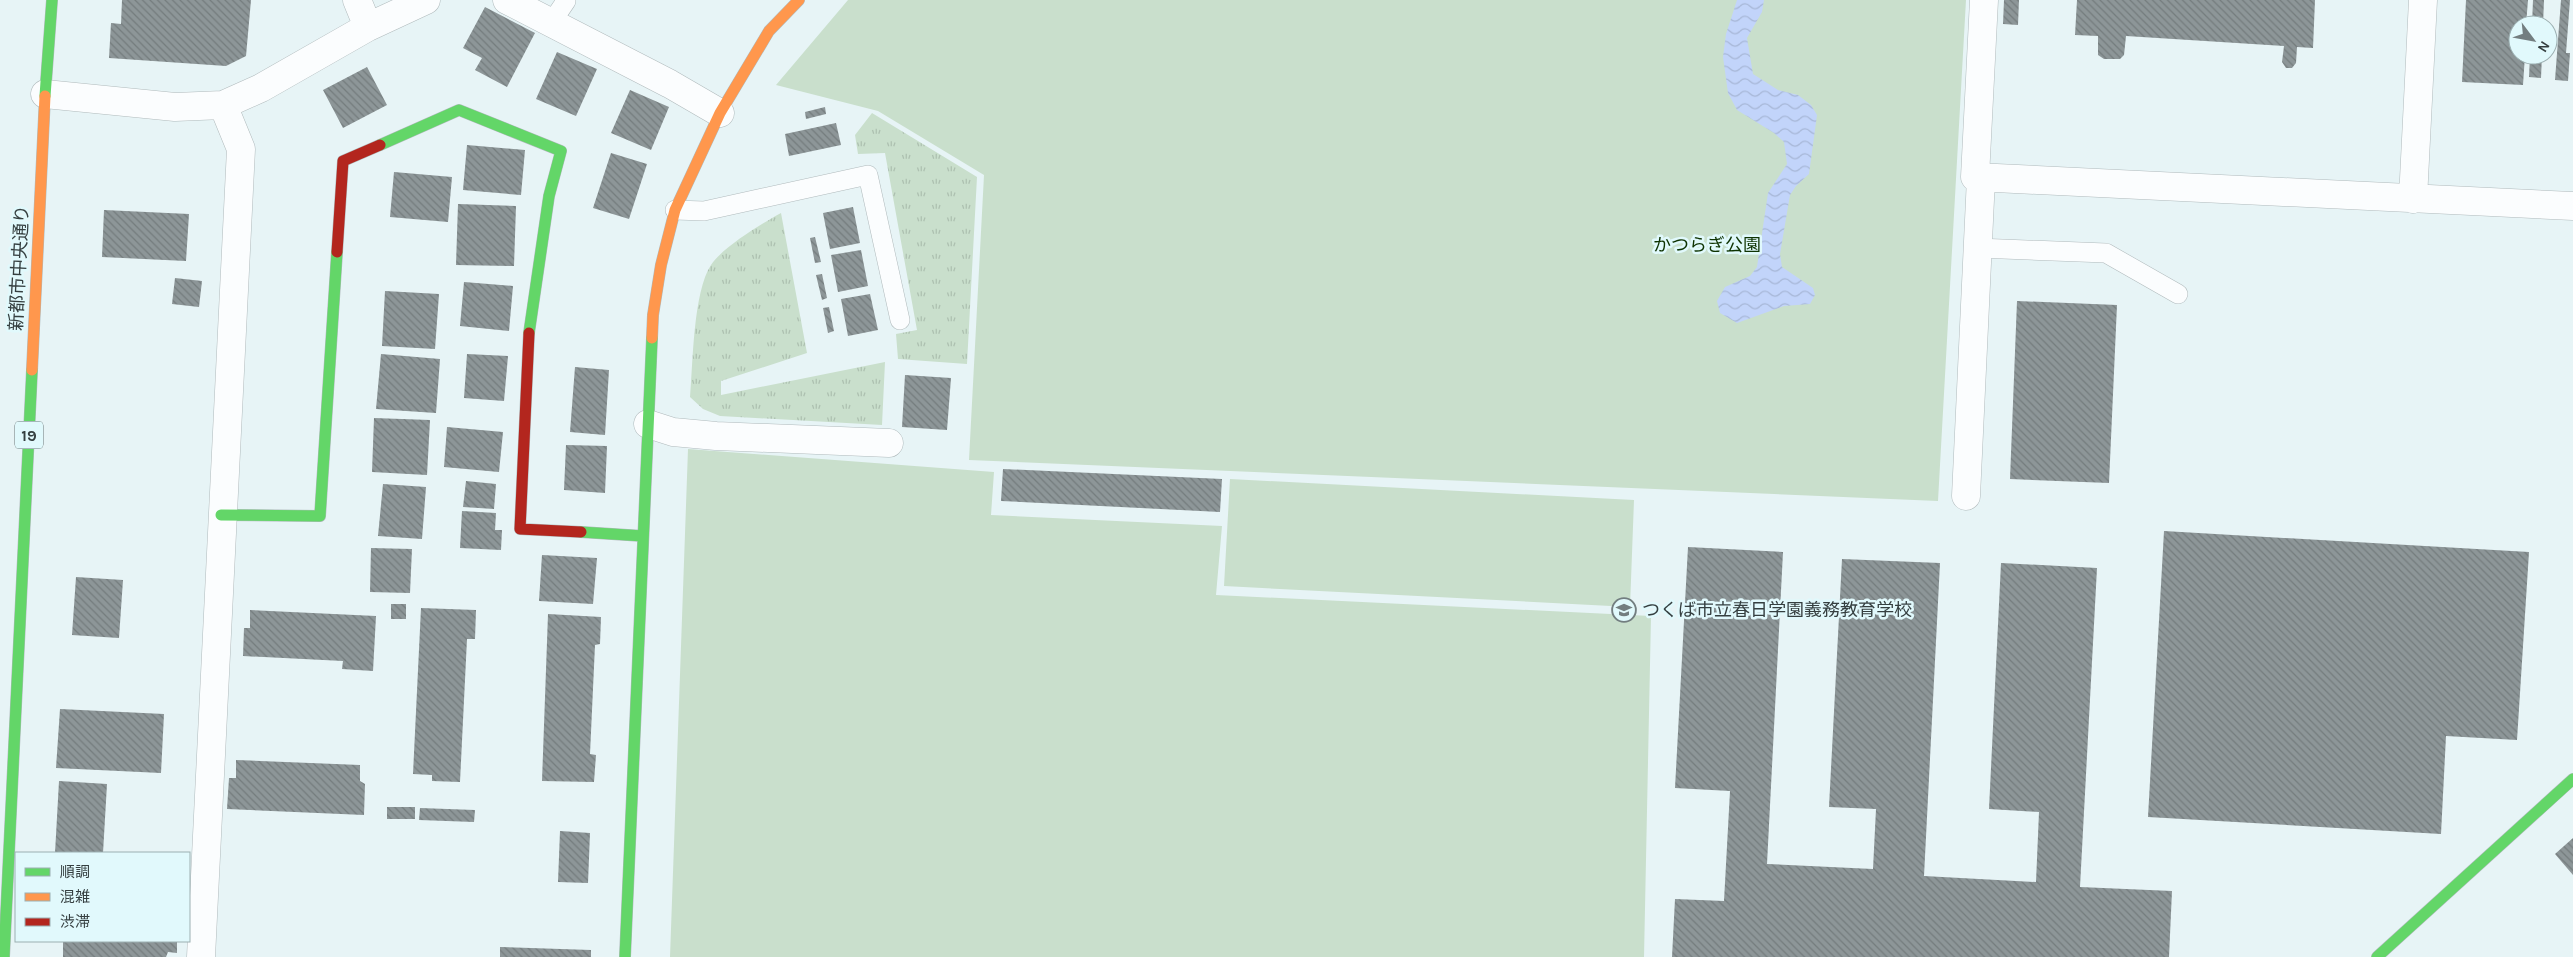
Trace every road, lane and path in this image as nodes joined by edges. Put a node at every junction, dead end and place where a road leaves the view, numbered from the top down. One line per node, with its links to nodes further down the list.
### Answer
1 (52, 0): 10 (street, 新都市中央通り / 19)
2 (357, 0): 9 (street)
3 (426, 0): 9 (street)
4 (506, 0): 8 (street)
5 (799, 0): 12 (street)
6 (1984, 0): 13 (street)
7 (2423, 0): 14 (street)
8 (558, 12): 12 (street)
9 (368, 27): 11 (street)
10 (45, 94): 11 (street); 26 (street, 新都市中央通り / 19)
11 (223, 105): 23 (street)
12 (720, 113): 16 (street)
13 (1981, 178): 14 (street); 17 (street)
14 (2413, 198): 15 (street)
15 (2573, 206)
16 (675, 210): 19 (lane); 20 (street)
17 (1977, 248): 18 (lane); 22 (street)
18 (2178, 294)
19 (900, 320)
20 (648, 424): 21 (street); 24 (street)
21 (889, 443)
22 (1966, 496)
23 (221, 515): 24 (street); 27 (street)
24 (643, 536): 28 (street)
25 (2573, 779): 29 (street)
26 (4, 957)
27 (201, 957)
28 (625, 957)
29 (2377, 957)

